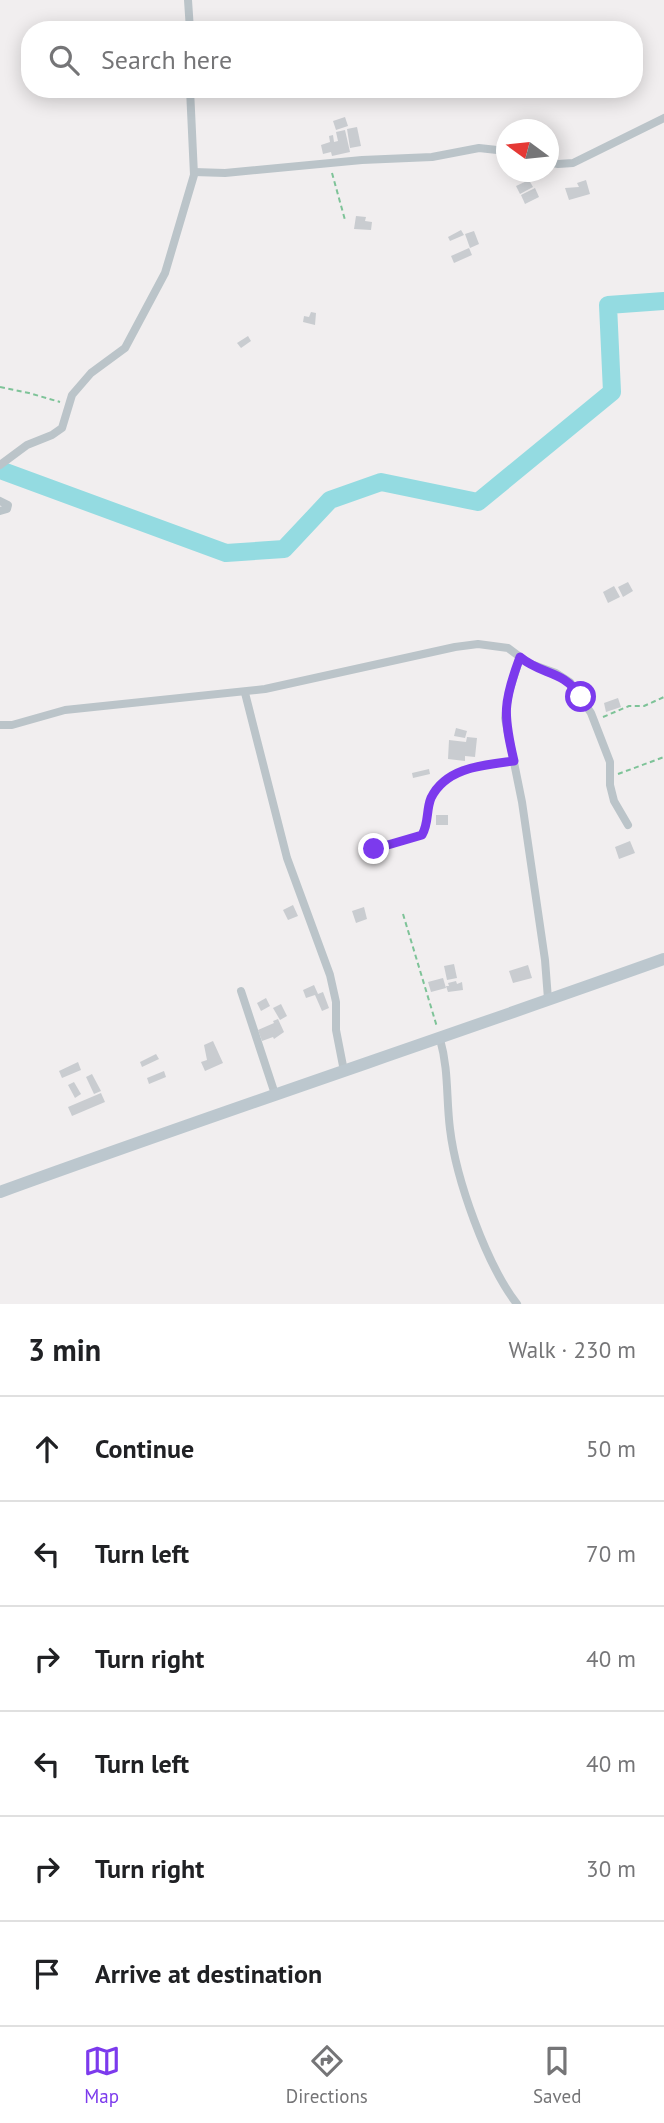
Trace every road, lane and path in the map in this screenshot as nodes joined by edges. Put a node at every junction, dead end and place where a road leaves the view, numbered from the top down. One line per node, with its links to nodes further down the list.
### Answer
1 (188, 0): 2 (street)
2 (189, 21)
3 (190, 98): 8 (street)
4 (664, 118): 7 (street)
5 (496, 150): 6 (street)
6 (329, 162): 8 (street); 9 (path)
7 (559, 162)
8 (194, 172): 11 (street)
9 (345, 220)
10 (0, 387): 11 (path)
11 (67, 406): 12 (street)
12 (0, 465)
13 (0, 500): 14 (street)
14 (0, 511)
15 (520, 657): 16 (street); 18 (street); 21 (street)
16 (245, 693): 19 (street); 30 (street)
17 (664, 697): 18 (path)
18 (593, 720): 22 (street)
19 (0, 726)
20 (664, 757): 22 (path)
21 (514, 761): 24 (path); 28 (street)
22 (611, 775): 23 (street)
23 (628, 825)
24 (374, 849)
25 (403, 914): 29 (path)
26 (664, 959): 28 (main road)
27 (241, 992): 31 (street)
28 (548, 999): 29 (main road)
29 (440, 1038): 30 (main road); 33 (street)
30 (344, 1071): 31 (main road)
31 (275, 1094): 32 (main road)
32 (0, 1192)
33 (517, 1304)

